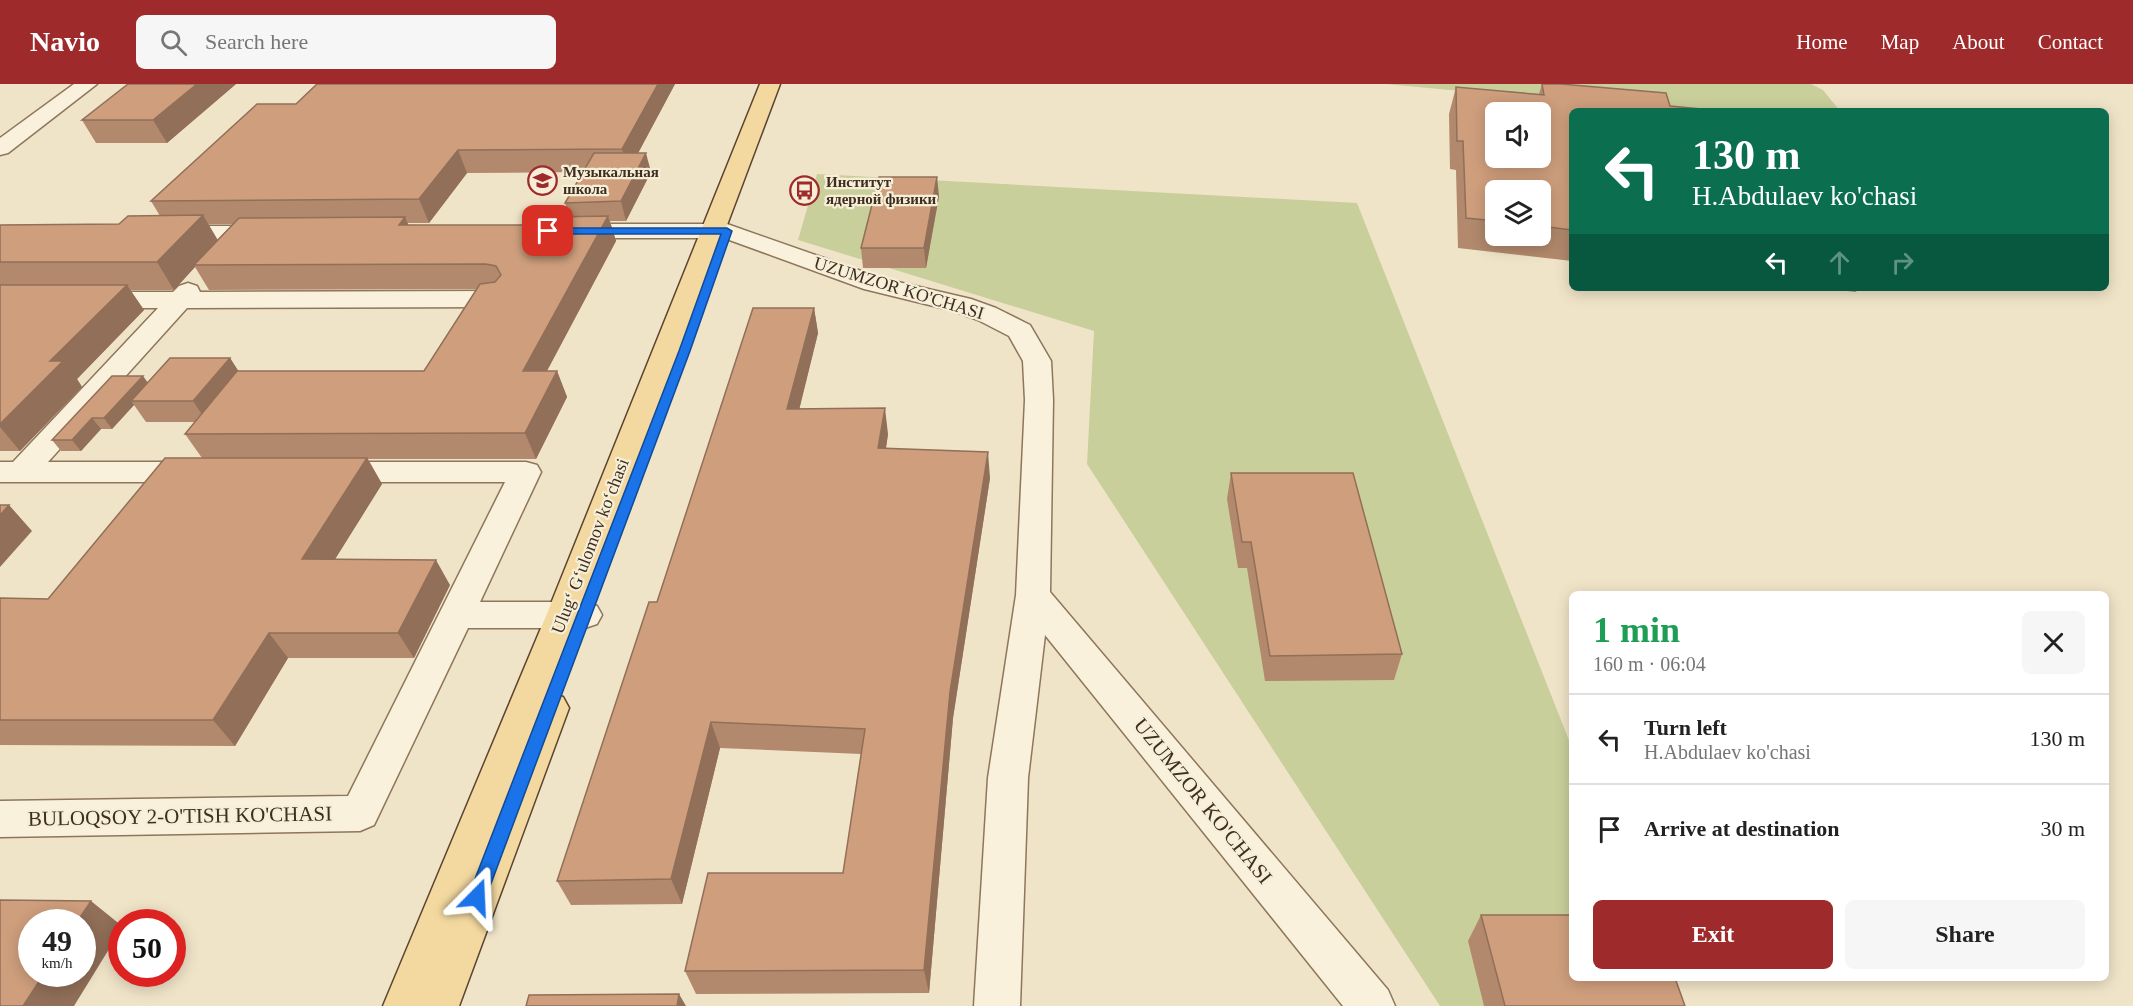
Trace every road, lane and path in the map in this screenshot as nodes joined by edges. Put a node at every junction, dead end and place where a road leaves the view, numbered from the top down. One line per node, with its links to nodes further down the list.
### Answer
1 (87, 84): 4 (street)
2 (770, 84): 5 (main road, Ulugʻ Gʻulomov koʻchasi)
3 (784, 84): 5 (main road, Ulugʻ Gʻulomov koʻchasi)
4 (0, 148)
5 (719, 231): 6 (street); 16 (street, UZUMZOR KO'CHASI); 18 (main road, Ulugʻ Gʻulomov koʻchasi)
6 (543, 232)
7 (151, 233): 8 (street)
8 (244, 233): 9 (street); 12 (street)
9 (292, 233)
10 (496, 299): 12 (street)
11 (72, 300): 12 (street)
12 (180, 300): 13 (street)
13 (10, 472): 14 (street)
14 (232, 472)
15 (303, 472): 17 (street)
16 (1033, 595): 22 (street, UZUMZOR KO'CHASI); 23 (street, UZUMZOR KO'CHASI)
17 (458, 615): 18 (street); 19 (street, BULOQSOY 2-O'TISH KO'CHASI)
18 (574, 616): 20 (main road, Ulugʻ Gʻulomov koʻchasi); 21 (main road, Ulugʻ Gʻulomov koʻchasi)
19 (0, 819)
20 (406, 1006)
21 (436, 1006)
22 (997, 1006)
23 (1372, 1006)

